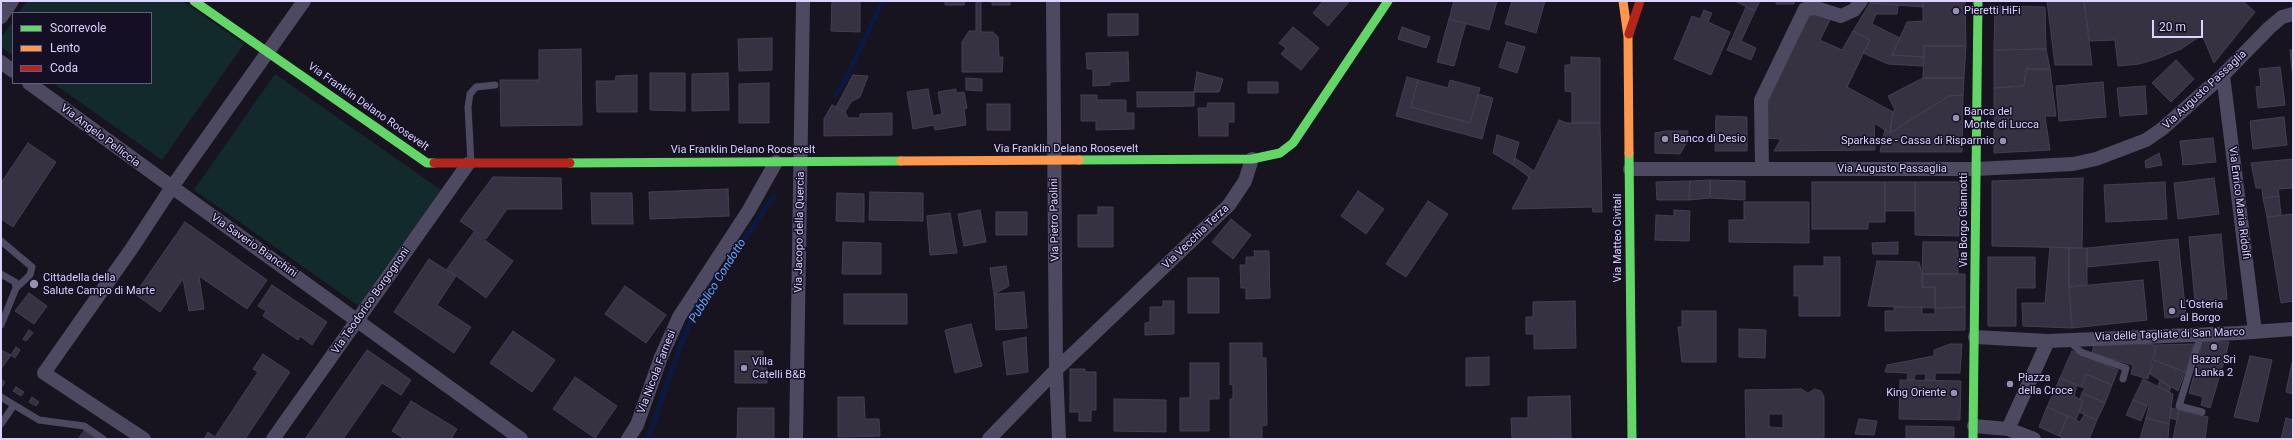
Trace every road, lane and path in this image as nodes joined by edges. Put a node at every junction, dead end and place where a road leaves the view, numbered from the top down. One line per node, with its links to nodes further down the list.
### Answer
1 (12, 1): 12 (street)
2 (194, 1): 14 (street, Via Franklin Delano Roosevelt)
3 (304, 1): 14 (street)
4 (803, 1): 22 (street, Via Jacopo della Quercia)
5 (1053, 1): 23 (street, Via Pietro Paolini)
6 (1388, 1): 20 (street)
7 (1623, 1): 13 (street, Via Matteo Civitali)
8 (1640, 1): 13 (street, Via Matteo Civitali)
9 (1861, 1): 26 (street)
10 (1978, 1): 27 (street, Via Borgo Giannotti)
11 (2293, 14): 17 (street, Via Augusto Passaglia)
12 (1, 17)
13 (1628, 37): 25 (street, Via Matteo Civitali)
14 (267, 53): 24 (street, Via Franklin Delano Roosevelt); 28 (street)
15 (1, 62): 16 (street)
16 (12, 70)
17 (2223, 75): 27 (street, Via Augusto Passaglia); 35 (street, Via Enrico Maria Ridolfi)
18 (30, 84): 28 (street, Via Angelo Pelliccia)
19 (495, 85): 24 (lane)
20 (1252, 159): 23 (street, Via Franklin Delano Roosevelt); 40 (street, Via Vecchia Terza)
21 (776, 162): 22 (street, Via Franklin Delano Roosevelt); 24 (street, Via Franklin Delano Roosevelt); 52 (street, Via Nicola Farnesi)
22 (801, 162): 23 (street, Via Franklin Delano Roosevelt); 53 (street, Via Jacopo della Quercia)
23 (1054, 162): 40 (street, Via Pietro Paolini)
24 (470, 164): 32 (street, Via Teodorico Borgognoni)
25 (1630, 169): 26 (street, Via Augusto Passaglia); 56 (street, Via Matteo Civitali)
26 (1762, 169): 27 (street, Via Augusto Passaglia)
27 (1976, 169): 37 (street, Via Borgo Giannotti)
28 (172, 187): 32 (street, Via Saverio Bianchini); 49 (street)
29 (1, 241): 31 (lane)
30 (1, 274): 31 (lane)
31 (16, 288): 33 (lane)
32 (358, 319): 50 (street, Via Teodorico Borgognoni); 51 (street, Via Saverio Bianchini)
33 (1, 325)
34 (2293, 329): 35 (street, Via delle Tagliate di San Marco)
35 (2255, 332): 36 (street, Via delle Tagliate di San Marco)
36 (2201, 334): 38 (street, Via delle Tagliate di San Marco); 44 (lane)
37 (1975, 337): 39 (street, Via delle Tagliate di San Marco); 47 (street, Via Borgo Giannotti)
38 (2068, 340): 39 (street, Via delle Tagliate di San Marco); 41 (lane)
39 (2048, 341): 46 (street)
40 (1056, 370): 54 (street, Via Vecchia Terza); 55 (street, Via Pietro Paolini)
41 (2123, 379)
42 (1, 396): 43 (lane)
43 (14, 405): 45 (lane); 48 (lane)
44 (2202, 412)
45 (1, 424)
46 (2008, 429): 47 (street); 57 (street)
47 (1973, 433)
48 (103, 439)
49 (144, 439)
50 (273, 439)
51 (521, 439)
52 (628, 439)
53 (796, 439)
54 (988, 439)
55 (1059, 439)
56 (1632, 439)
57 (2034, 439)

